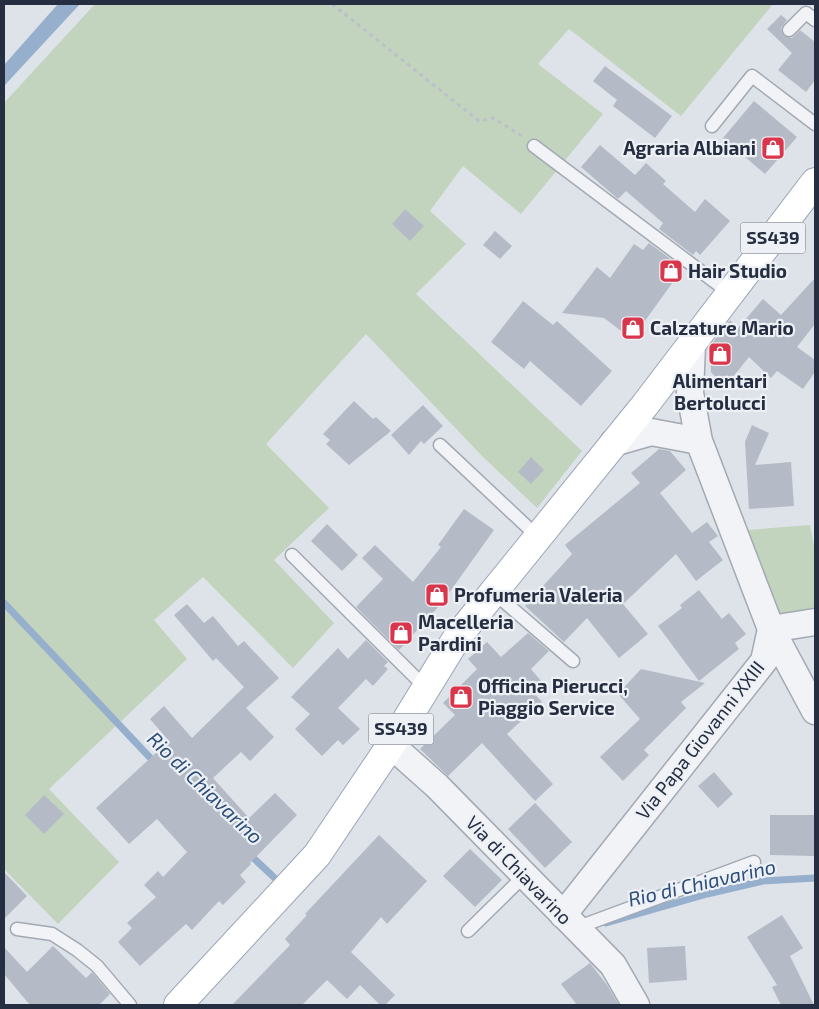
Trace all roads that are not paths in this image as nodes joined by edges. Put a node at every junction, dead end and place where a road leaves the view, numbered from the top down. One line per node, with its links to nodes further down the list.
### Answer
1 (815, 20): 2 (lane)
2 (789, 30)
3 (815, 124): 4 (lane)
4 (712, 126)
5 (534, 146): 7 (lane)
6 (815, 182): 7 (main road, SS439)
7 (731, 294): 8 (main road, SS439)
8 (692, 345): 9 (main road, SS439); 11 (street)
9 (663, 382): 10 (main road, SS439); 11 (street)
10 (645, 405): 11 (street); 12 (main road, SS439)
11 (699, 441): 12 (street); 18 (street)
12 (613, 443): 14 (main road, SS439)
13 (440, 445): 14 (lane)
14 (538, 537): 16 (main road, SS439)
15 (292, 555): 20 (lane)
16 (493, 592): 19 (lane); 20 (main road, SS439)
17 (815, 622): 18 (street)
18 (771, 629): 21 (street); 25 (street, Via Papa Giovanni XXIII)
19 (573, 662)
20 (426, 688): 22 (main road, SS439)
21 (815, 711)
22 (391, 745): 24 (street, Via di Chiavarino); 29 (main road, SS439)
23 (754, 862): 25 (lane)
24 (524, 876): 25 (street, Via di Chiavarino); 27 (lane)
25 (570, 922): 30 (street, Via di Chiavarino)
26 (17, 929): 28 (lane)
27 (468, 932)
28 (130, 1005)
29 (178, 1005)
30 (636, 1005)

